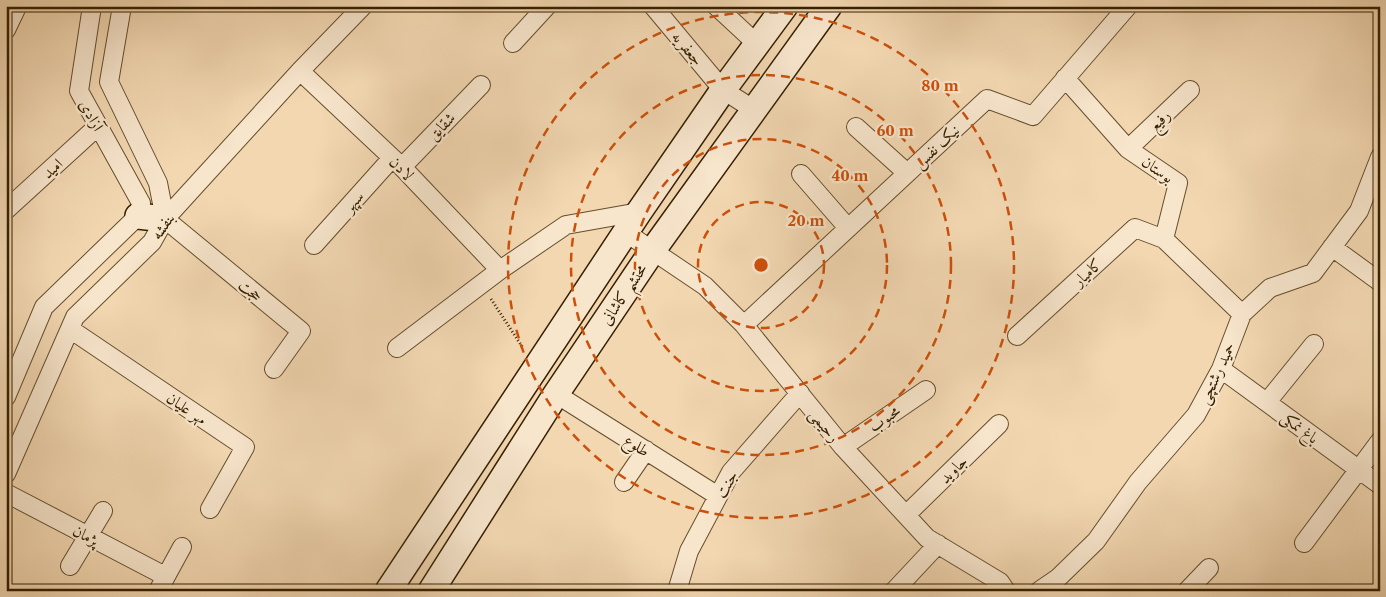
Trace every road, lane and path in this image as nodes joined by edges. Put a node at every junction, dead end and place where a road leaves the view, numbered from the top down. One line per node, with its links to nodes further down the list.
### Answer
1 (14, 6): 11 (street)
2 (92, 6): 20 (street, آزادی)
3 (122, 6): 29 (street, آزادی)
4 (363, 6): 14 (street, بنفشه)
5 (547, 6): 12 (street)
6 (654, 6): 17 (street, جعفریه)
7 (716, 6): 13 (street)
8 (785, 6): 13 (main road, محتشم کاشانی)
9 (829, 6): 19 (main road, محتشم کاشانی)
10 (1128, 6): 15 (street, نیک نفس)
11 (6, 30)
12 (513, 44)
13 (757, 44): 17 (main road, محتشم کاشانی)
14 (300, 72): 24 (street, لادن); 29 (street, بنفشه)
15 (1065, 78): 22 (street, بوستان); 25 (street, نیک نفس)
16 (481, 85): 24 (street, شقایق)
17 (723, 90): 19 (street, جعفریه); 30 (main road, محتشم کاشانی)
18 (1190, 90): 22 (street, رفیع)
19 (753, 109): 35 (main road, محتشم کاشانی)
20 (98, 126): 27 (street, امید); 28 (street, آزادی)
21 (856, 127): 25 (street)
22 (1128, 149): 32 (street, بوستان)
23 (1380, 157): 34 (street, حمید رشتچی)
24 (397, 162): 33 (street, سپهر); 36 (street, لادن)
25 (907, 173): 31 (street, نیک نفس)
26 (801, 174): 31 (street)
27 (6, 210)
28 (138, 216): 29 (main road); 51 (street, بنفشه)
29 (165, 219): 41 (street, بنفشه); 46 (street, حجت)
30 (632, 222): 35 (street, رحیمی); 36 (street); 45 (main road, محتشم کاشانی)
31 (848, 228): 40 (street, نیک نفس)
32 (1164, 239): 39 (street); 42 (street, کامیار)
33 (314, 245)
34 (1332, 248): 37 (street); 39 (street, حمید رشتچی)
35 (653, 250): 40 (street, رحیمی); 50 (main road, محتشم کاشانی)
36 (500, 270): 38 (street)
37 (1380, 282)
38 (482, 284): 44 (street); 45 (path)
39 (1242, 314): 47 (street, حمید رشتچی)
40 (744, 325): 49 (street, رحیمی)
41 (70, 329): 58 (street, بنفشه); 63 (street, مهر علیان)
42 (1017, 336)
43 (1314, 344): 52 (street)
44 (397, 348)
45 (535, 366): 73 (main road, محتشم کاشانی)
46 (274, 369)
47 (1221, 369): 52 (street, باغ نمکی); 78 (street, حمید رشتچی)
48 (926, 390): 55 (street, محبوب)
49 (800, 393): 55 (street, رحیمی); 62 (street, جنت)
50 (556, 394): 56 (street, طلوع); 74 (main road, محتشم کاشانی)
51 (6, 397)
52 (1267, 402): 57 (street, باغ نمکی)
53 (999, 424): 65 (street, جاوید)
54 (1380, 441): 57 (street)
55 (843, 447): 65 (street, رحیمی)
56 (646, 450): 59 (street); 62 (street, طلوع)
57 (1358, 468): 60 (street, باغ نمکی); 67 (street)
58 (6, 474)
59 (624, 482)
60 (1380, 485)
61 (6, 493): 66 (street, پژمان)
62 (718, 496): 75 (street, جنت)
63 (210, 509)
64 (103, 511): 66 (street)
65 (906, 515): 68 (street, رحیمی)
66 (88, 536): 70 (street); 72 (street, پژمان)
67 (1304, 543)
68 (938, 544): 76 (street); 77 (street, رحیمی)
69 (182, 547): 72 (street)
70 (70, 566)
71 (1209, 568): 79 (street)
72 (162, 584)
73 (388, 591)
74 (431, 591)
75 (677, 591)
76 (894, 591)
77 (1006, 591)
78 (1039, 591)
79 (1187, 591)

